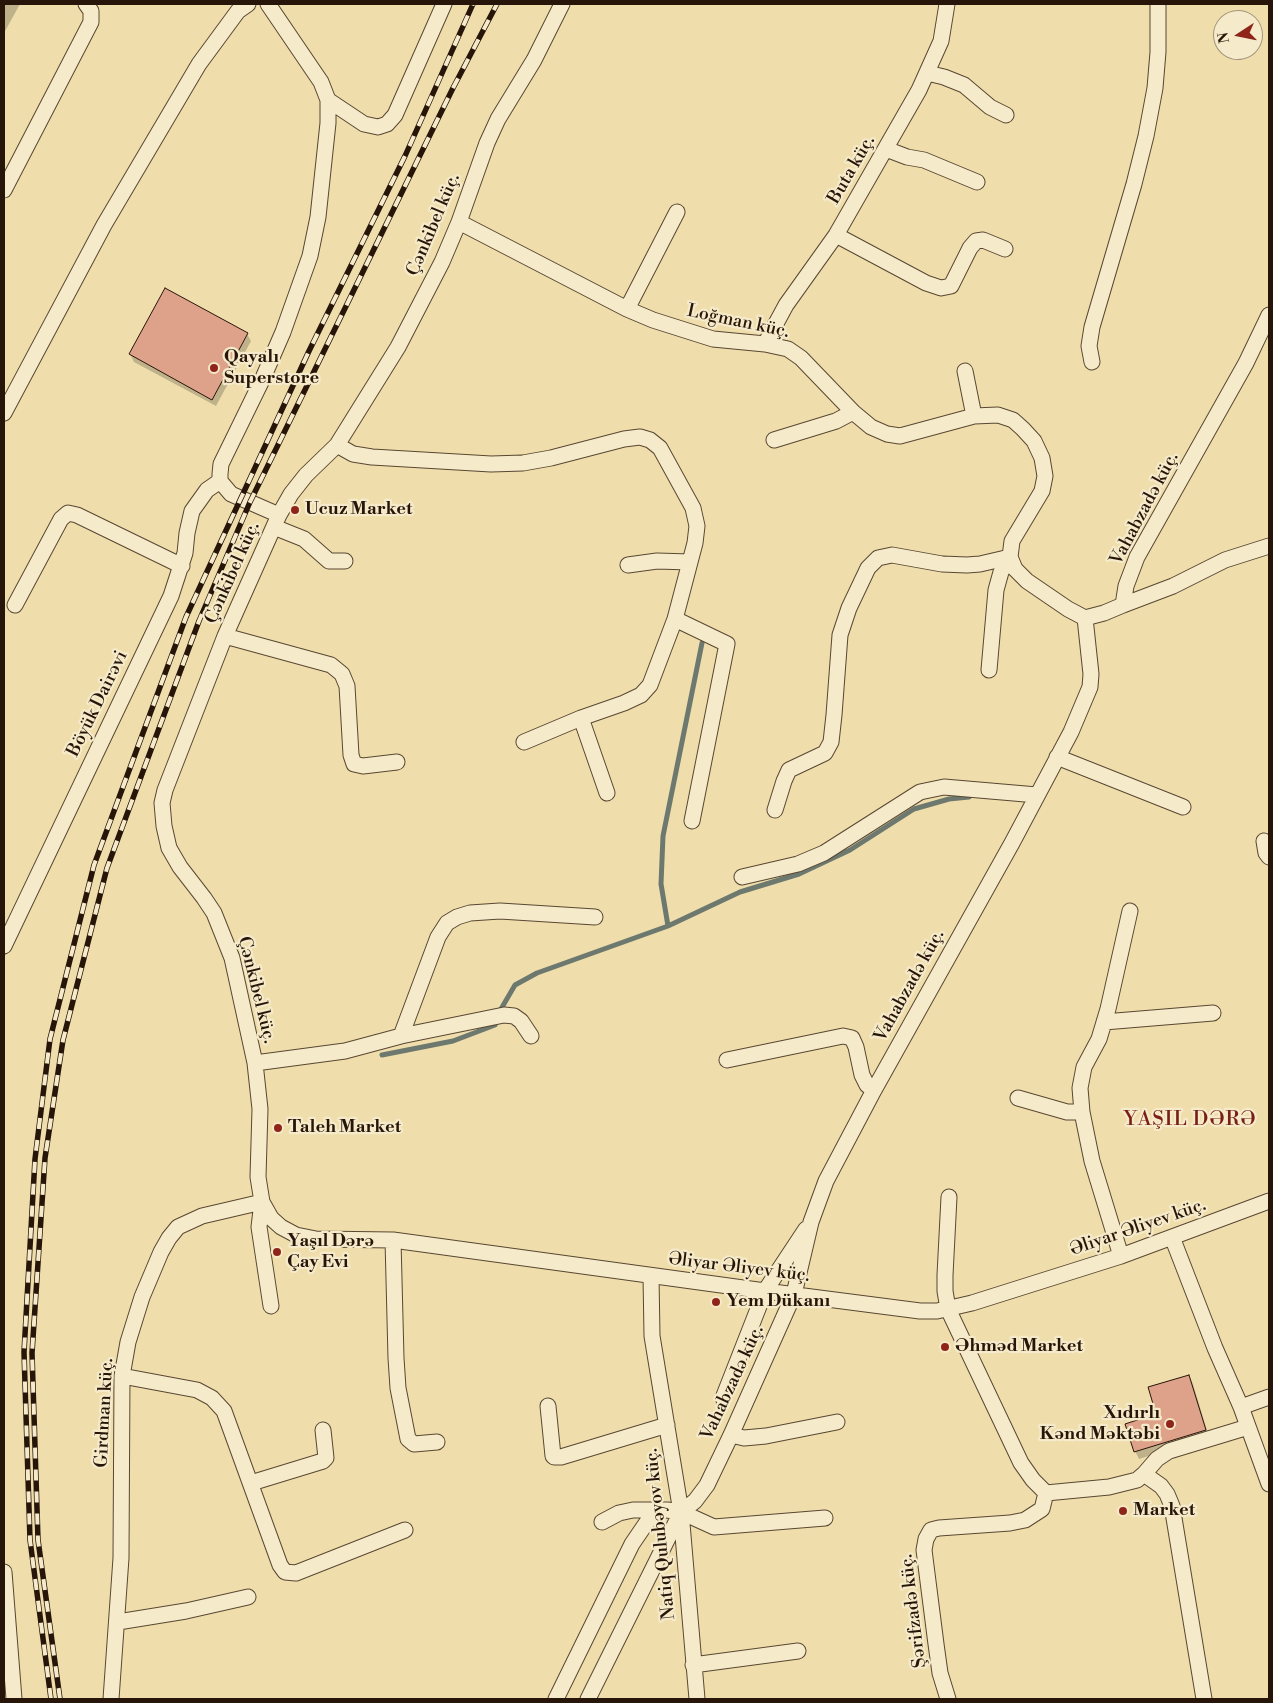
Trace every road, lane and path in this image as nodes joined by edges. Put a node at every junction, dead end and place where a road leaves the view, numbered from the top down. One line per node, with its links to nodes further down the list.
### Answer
1 (86, 4): 13 (street)
2 (248, 4): 24 (street)
3 (268, 4): 9 (street)
4 (444, 4): 9 (street)
5 (562, 4): 15 (street, Çənkibel küç.)
6 (947, 4): 8 (street, Buta küç.)
7 (1158, 4): 21 (street)
8 (927, 73): 10 (street); 11 (street, Buta küç.)
9 (328, 100): 28 (street)
10 (1006, 115)
11 (886, 149): 12 (street); 16 (street, Buta küç.)
12 (977, 182)
13 (4, 190)
14 (676, 212): 18 (street)
15 (459, 222): 18 (street, Loğman küç.); 27 (street, Çənkibel küç.)
16 (836, 235): 17 (street); 20 (street, Buta küç.)
17 (1005, 249)
18 (627, 309): 20 (street, Loğman küç.)
19 (1269, 315): 37 (street, Vahabzadə küç.)
20 (765, 344): 23 (street, Loğman küç.)
21 (1092, 362)
22 (965, 371): 25 (street)
23 (853, 412): 25 (street, Loğman küç.); 26 (street)
24 (4, 413)
25 (974, 416): 31 (street, Loğman küç.)
26 (774, 440)
27 (337, 445): 29 (street, Çənkibel küç.); 33 (street)
28 (220, 481): 29 (street); 35 (street, Böyük Dairəvi)
29 (276, 521): 32 (street); 40 (street, Çənkibel küç.)
30 (1269, 546): 37 (street)
31 (1010, 557): 38 (street); 41 (street, Loğman küç.); 49 (street)
32 (345, 561)
33 (690, 562): 34 (street); 39 (street)
34 (628, 565)
35 (182, 566): 36 (street); 56 (street, Böyük Dairəvi)
36 (15, 605)
37 (1123, 605): 38 (street)
38 (1085, 618): 44 (street, Vahabzadə küç.)
39 (675, 619): 42 (street); 50 (street)
40 (225, 636): 45 (street); 62 (street, Çənkibel küç.)
41 (989, 670)
42 (581, 718): 43 (street); 46 (street)
43 (524, 742)
44 (1057, 757): 47 (street, Vahabzadə küç.); 48 (street)
45 (397, 762)
46 (607, 793)
47 (1037, 795): 53 (street); 63 (street, Vahabzadə küç.)
48 (1183, 807)
49 (775, 810)
50 (692, 821)
51 (1264, 841): 52 (street)
52 (1269, 857)
53 (742, 877)
54 (1130, 911): 58 (street)
55 (595, 917): 59 (street)
56 (4, 946)
57 (1213, 1012): 58 (street)
58 (1104, 1022): 65 (street)
59 (401, 1036): 60 (street); 62 (street)
60 (531, 1036)
61 (727, 1060): 63 (street)
62 (255, 1062): 68 (street, Çənkibel küç.)
63 (874, 1090): 69 (street, Vahabzadə küç.)
64 (1018, 1098): 65 (street)
65 (1082, 1112): 72 (street)
66 (949, 1197): 77 (street)
67 (1269, 1200): 70 (street, Əliyar Əliyev küç.)
68 (262, 1202): 71 (street, Əliyar Əliyev küç.); 76 (street); 78 (street, Girdman küç.)
69 (810, 1222): 74 (street); 75 (street, Vahabzadə küç.)
70 (1172, 1237): 72 (street, Əliyar Əliyev küç.); 82 (street)
71 (394, 1240): 73 (street, Əliyar Əliyev küç.); 88 (street)
72 (1121, 1256): 77 (street, Əliyar Əliyev küç.)
73 (651, 1276): 74 (street, Əliyar Əliyev küç.); 84 (street, Natiq Qulubəyov küç.)
74 (765, 1291): 75 (street, Əliyar Əliyev küç.); 80 (street)
75 (794, 1294): 77 (street, Əliyar Əliyev küç.); 87 (street, Vahabzadə küç.)
76 (271, 1306)
77 (948, 1309): 92 (street)
78 (122, 1376): 90 (street); 100 (street, Girdman küç.)
79 (1269, 1397): 82 (street)
80 (723, 1398)
81 (548, 1406): 84 (street)
82 (1241, 1407): 85 (street)
83 (837, 1422): 87 (street)
84 (667, 1426): 94 (street, Natiq Qulubəyov küç.)
85 (1248, 1427): 89 (street); 91 (street)
86 (323, 1430): 90 (street)
87 (731, 1435): 94 (street, Vahabzadə küç.)
88 (437, 1442)
89 (1144, 1474): 92 (street); 109 (street)
90 (251, 1483): 97 (street)
91 (1269, 1484)
92 (1046, 1493): 108 (street, Şərifzadə küç.)
93 (660, 1510): 94 (street); 96 (street); 105 (street)
94 (681, 1512): 95 (street); 102 (street, Natiq Qulubəyov küç.); 106 (street, Vahabzadə küç.)
95 (825, 1518)
96 (602, 1522)
97 (405, 1530)
98 (4, 1572): 103 (street)
99 (248, 1596): 100 (street)
100 (118, 1622): 104 (street, Girdman küç.)
101 (798, 1651): 102 (street)
102 (693, 1665): 107 (street, Natiq Qulubəyov küç.)
103 (10, 1691)
104 (111, 1699)
105 (556, 1699)
106 (588, 1699)
107 (697, 1699)
108 (948, 1699)
109 (1204, 1699)

